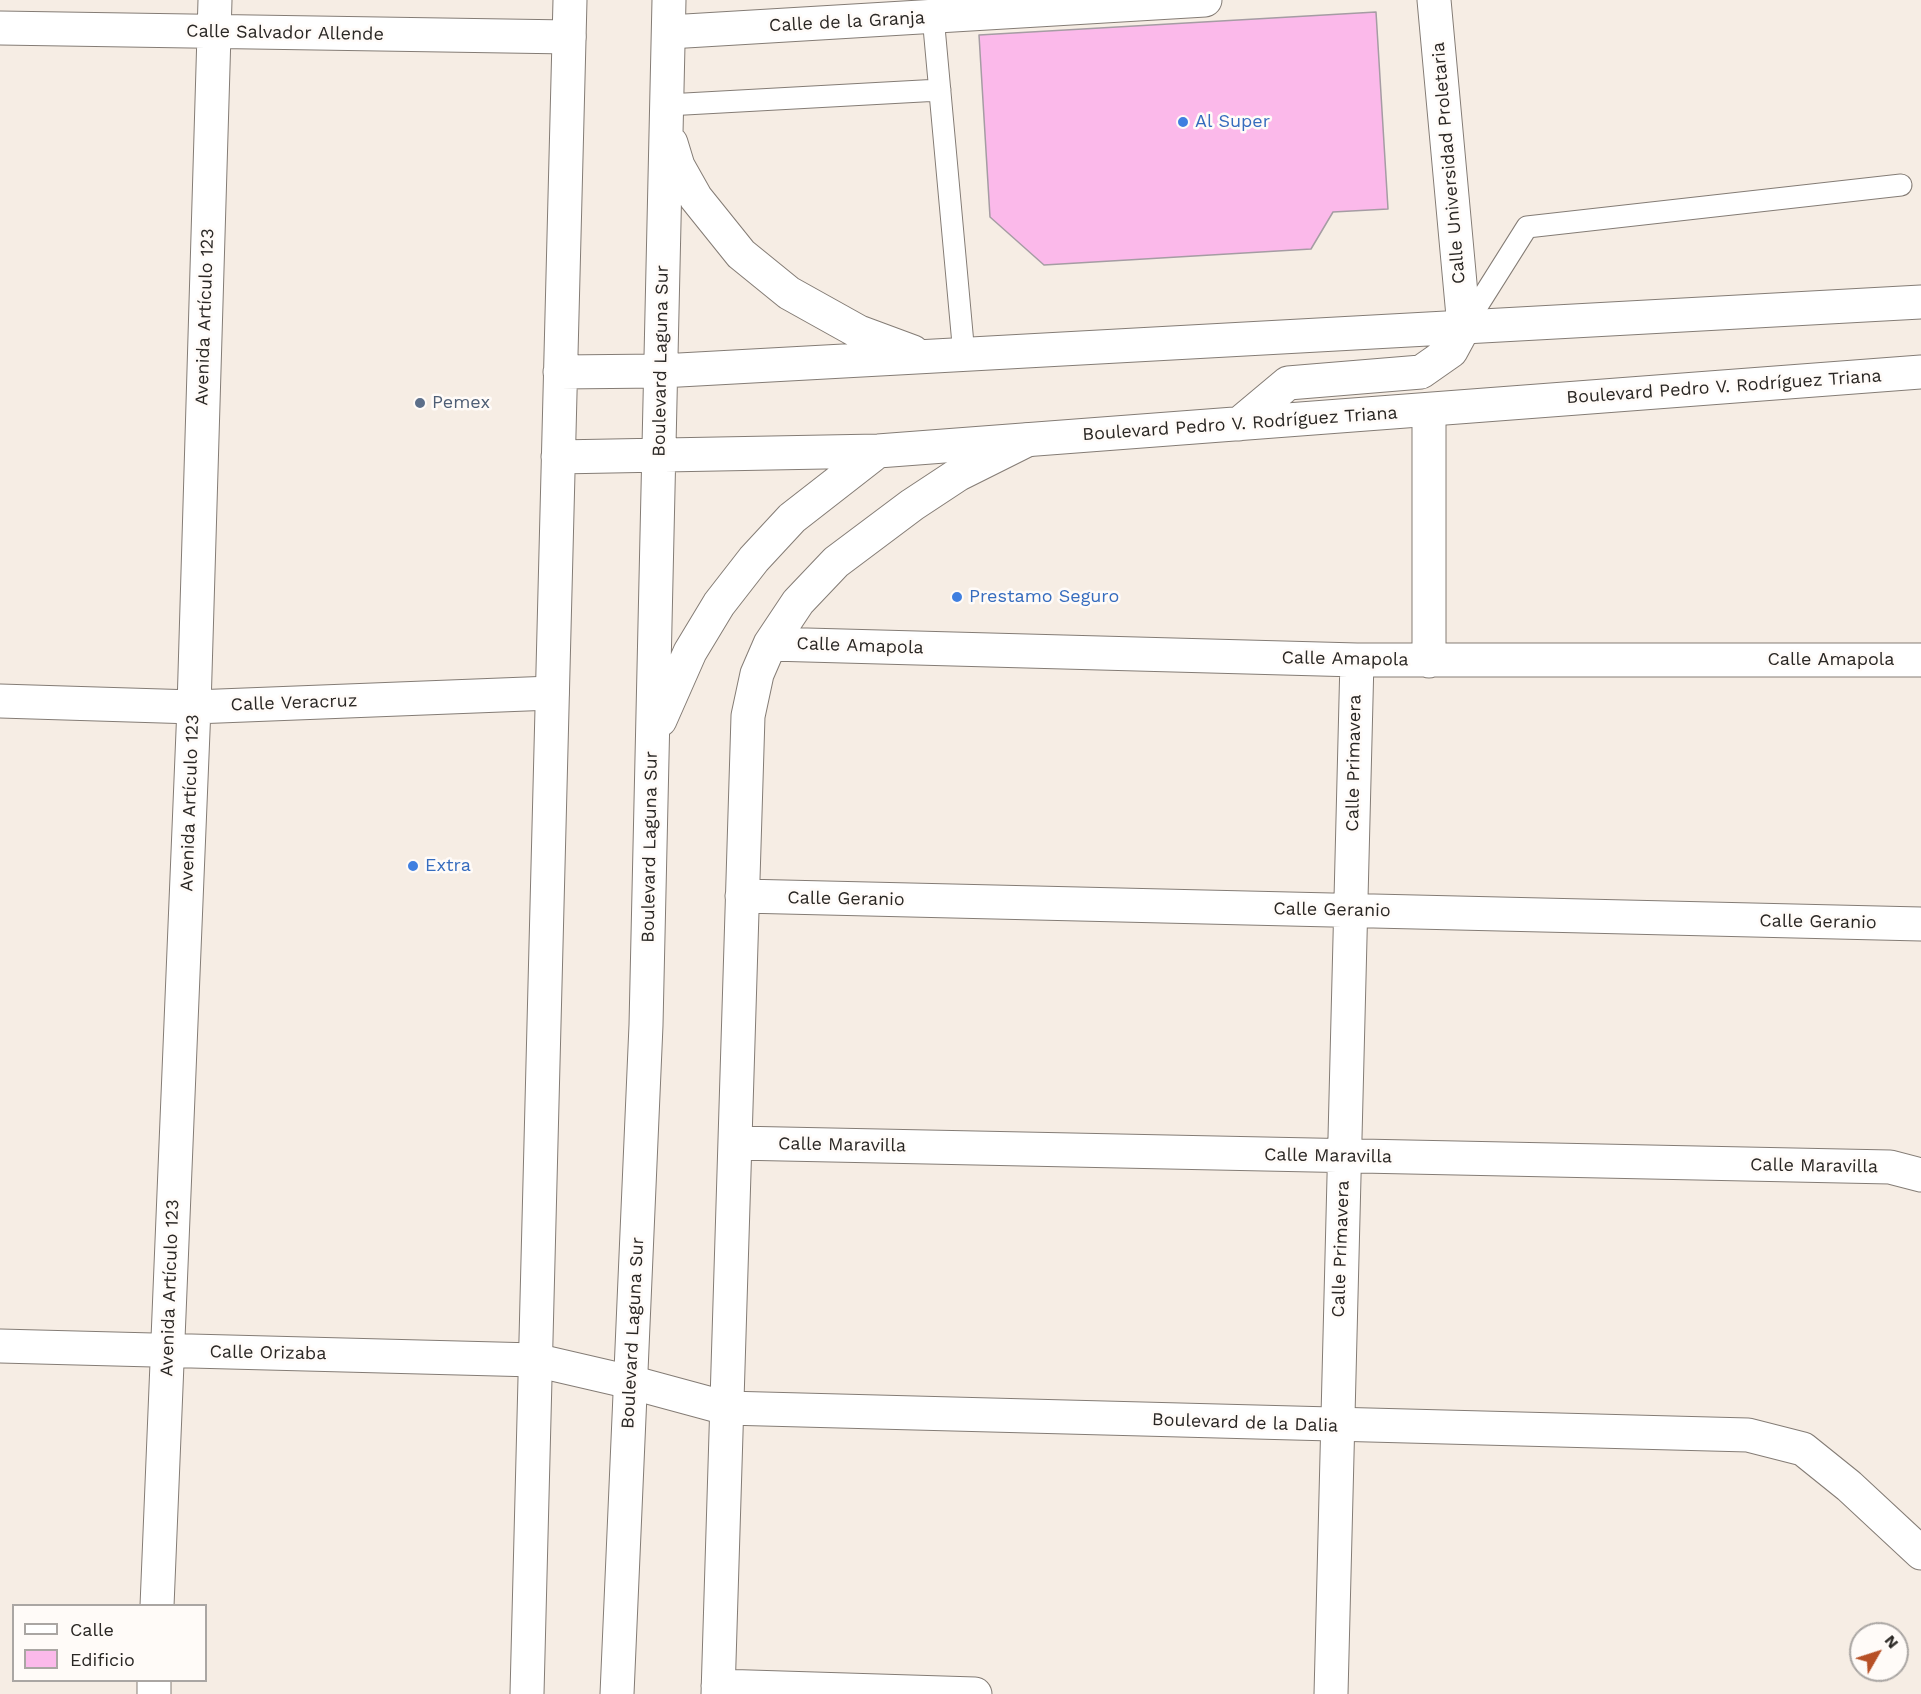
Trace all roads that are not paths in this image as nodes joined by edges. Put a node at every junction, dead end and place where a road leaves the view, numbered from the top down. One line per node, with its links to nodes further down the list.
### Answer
1 (570, 0): 11 (street)
2 (669, 0): 10 (street, Boulevard Laguna Sur)
3 (1205, 0): 5 (street, Calle de la Granja)
4 (1434, 0): 16 (street, Calle Universidad Proletaria)
5 (1090, 3): 8 (street, Calle de la Granja)
6 (824, 11): 8 (street, Calle de la Granja); 10 (street, Calle de la Granja)
7 (214, 16): 9 (street, Calle Salvador Allende); 11 (street, Calle Salvador Allende); 34 (street, Avenida Artículo 123)
8 (933, 16): 12 (lane)
9 (0, 28)
10 (669, 32): 13 (street, Boulevard Laguna Sur)
11 (569, 37): 20 (street)
12 (940, 90): 13 (lane); 17 (lane)
13 (667, 115): 18 (street); 19 (street, Boulevard Laguna Sur)
14 (1901, 185): 16 (lane)
15 (1921, 302): 16 (street)
16 (1464, 327): 17 (street); 23 (street)
17 (964, 355): 18 (street)
18 (926, 356): 19 (street)
19 (661, 371): 20 (street); 26 (street, Boulevard Laguna Sur)
20 (560, 372): 27 (street)
21 (1921, 372): 22 (street, Boulevard Pedro V. Rodríguez Triana)
22 (1429, 410): 23 (street, Boulevard Pedro V. Rodríguez Triana); 31 (street)
23 (1239, 424): 24 (street, Boulevard Pedro V. Rodríguez Triana)
24 (1027, 440): 25 (street, Boulevard Pedro V. Rodríguez Triana); 28 (street)
25 (878, 451): 26 (street, Boulevard Pedro V. Rodríguez Triana); 35 (street)
26 (659, 454): 27 (street, Boulevard Pedro V. Rodríguez Triana); 35 (street, Boulevard Laguna Sur)
27 (558, 457): 32 (street)
28 (770, 644): 29 (street, Calle Amapola); 36 (street)
29 (1357, 660): 31 (street, Calle Amapola); 37 (street, Calle Primavera)
30 (1921, 660): 31 (street, Calle Amapola)
31 (1429, 661)
32 (552, 693): 34 (street, Calle Veracruz); 44 (street)
33 (0, 701): 34 (street, Calle Veracruz)
34 (194, 707): 43 (street, Avenida Artículo 123)
35 (653, 744): 45 (street, Boulevard Laguna Sur)
36 (742, 896): 37 (street, Calle Geranio); 39 (street)
37 (1350, 910): 38 (street, Calle Geranio); 40 (street, Calle Primavera)
38 (1921, 924)
39 (735, 1143): 40 (street, Calle Maravilla); 46 (street)
40 (1344, 1156): 41 (street, Calle Maravilla); 47 (street, Calle Primavera)
41 (1921, 1175)
42 (0, 1346): 43 (street, Calle Orizaba)
43 (167, 1351): 44 (street, Calle Orizaba); 49 (street, Avenida Artículo 123)
44 (535, 1360): 45 (street, Boulevard de la Dalia); 51 (street)
45 (630, 1382): 46 (street, Boulevard de la Dalia); 52 (street, Boulevard Laguna Sur)
46 (726, 1408): 47 (street, Boulevard de la Dalia); 50 (street)
47 (1337, 1426): 48 (street, Boulevard de la Dalia); 54 (street, Calle Primavera)
48 (1916, 1538)
49 (157, 1604)
50 (718, 1690): 53 (street)
51 (527, 1694)
52 (617, 1694)
53 (975, 1694)
54 (1331, 1694)

